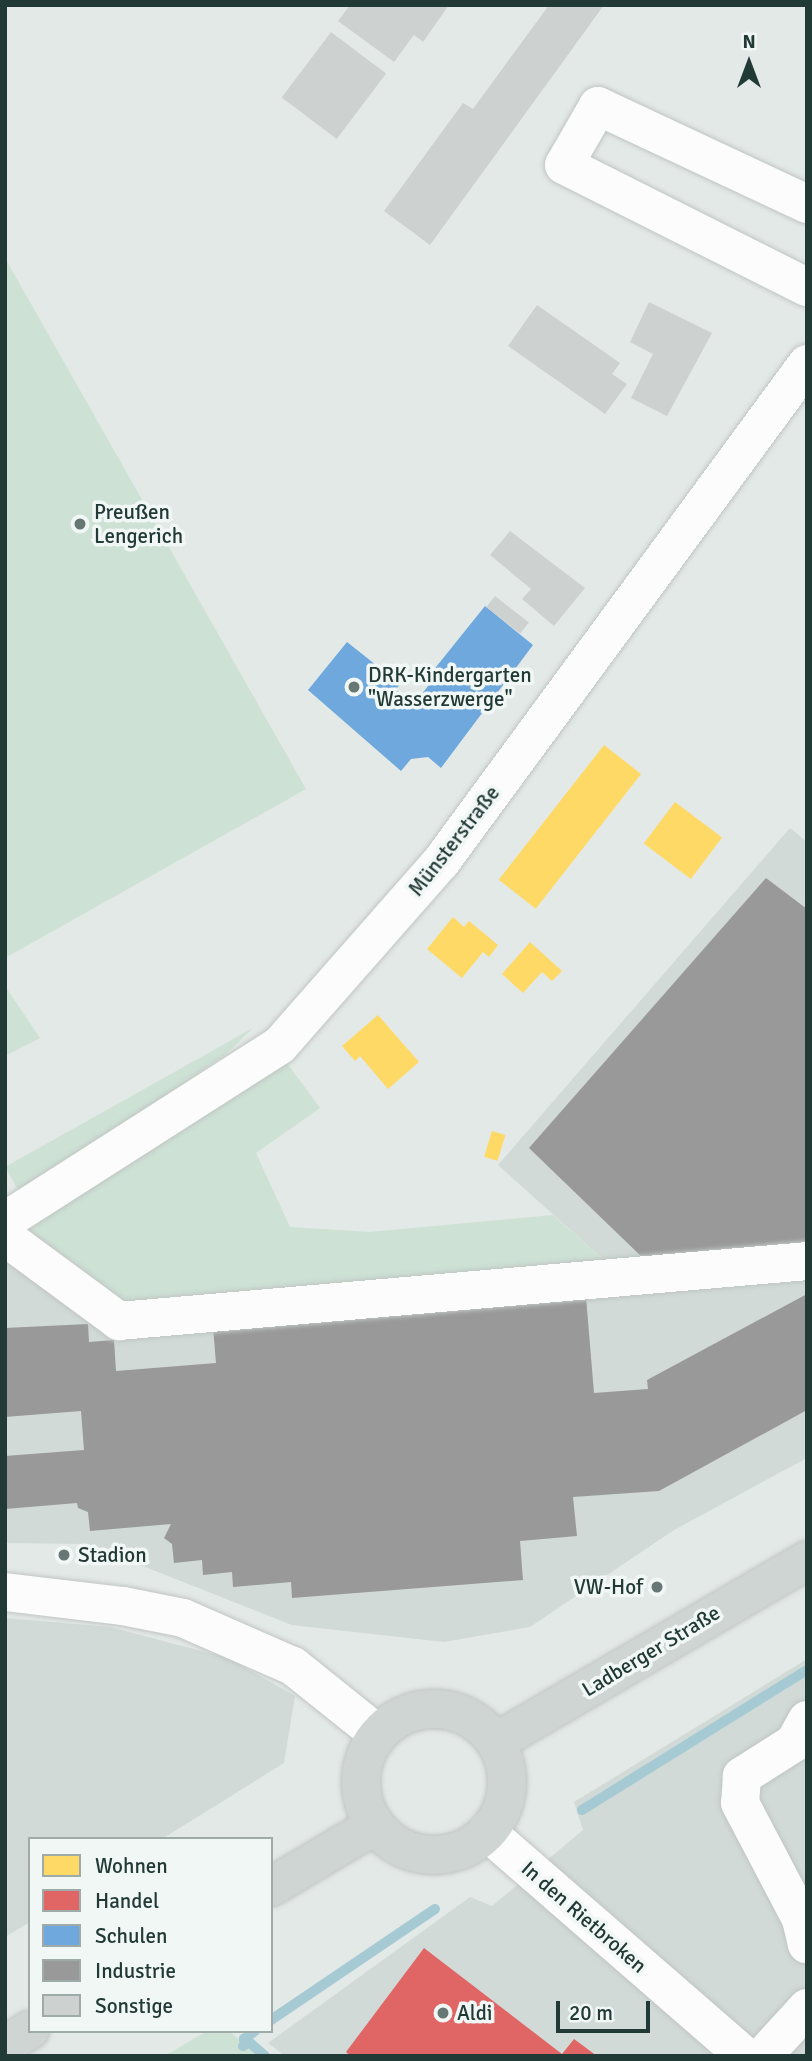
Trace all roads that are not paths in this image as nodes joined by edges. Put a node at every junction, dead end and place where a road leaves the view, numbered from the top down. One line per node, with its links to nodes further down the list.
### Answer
1 (807, 204): 2 (street)
2 (807, 287)
3 (807, 364): 4 (street, Münsterstraße)
4 (5, 1221)
5 (5, 1237): 6 (street)
6 (807, 1261)
7 (807, 1560): 11 (main road, Ladberger Straße)
8 (5, 1592): 10 (street)
9 (807, 1720): 15 (street)
10 (378, 1734): 11 (main road); 12 (main road)
11 (496, 1742): 13 (main road)
12 (375, 1825): 13 (main road); 14 (main road)
13 (487, 1832): 19 (street, In den Rietbroken)
14 (273, 1886)
15 (807, 1944)
16 (807, 2008): 20 (street)
17 (28, 2031): 18 (main road)
18 (5, 2045)
19 (745, 2056)
20 (763, 2056)

